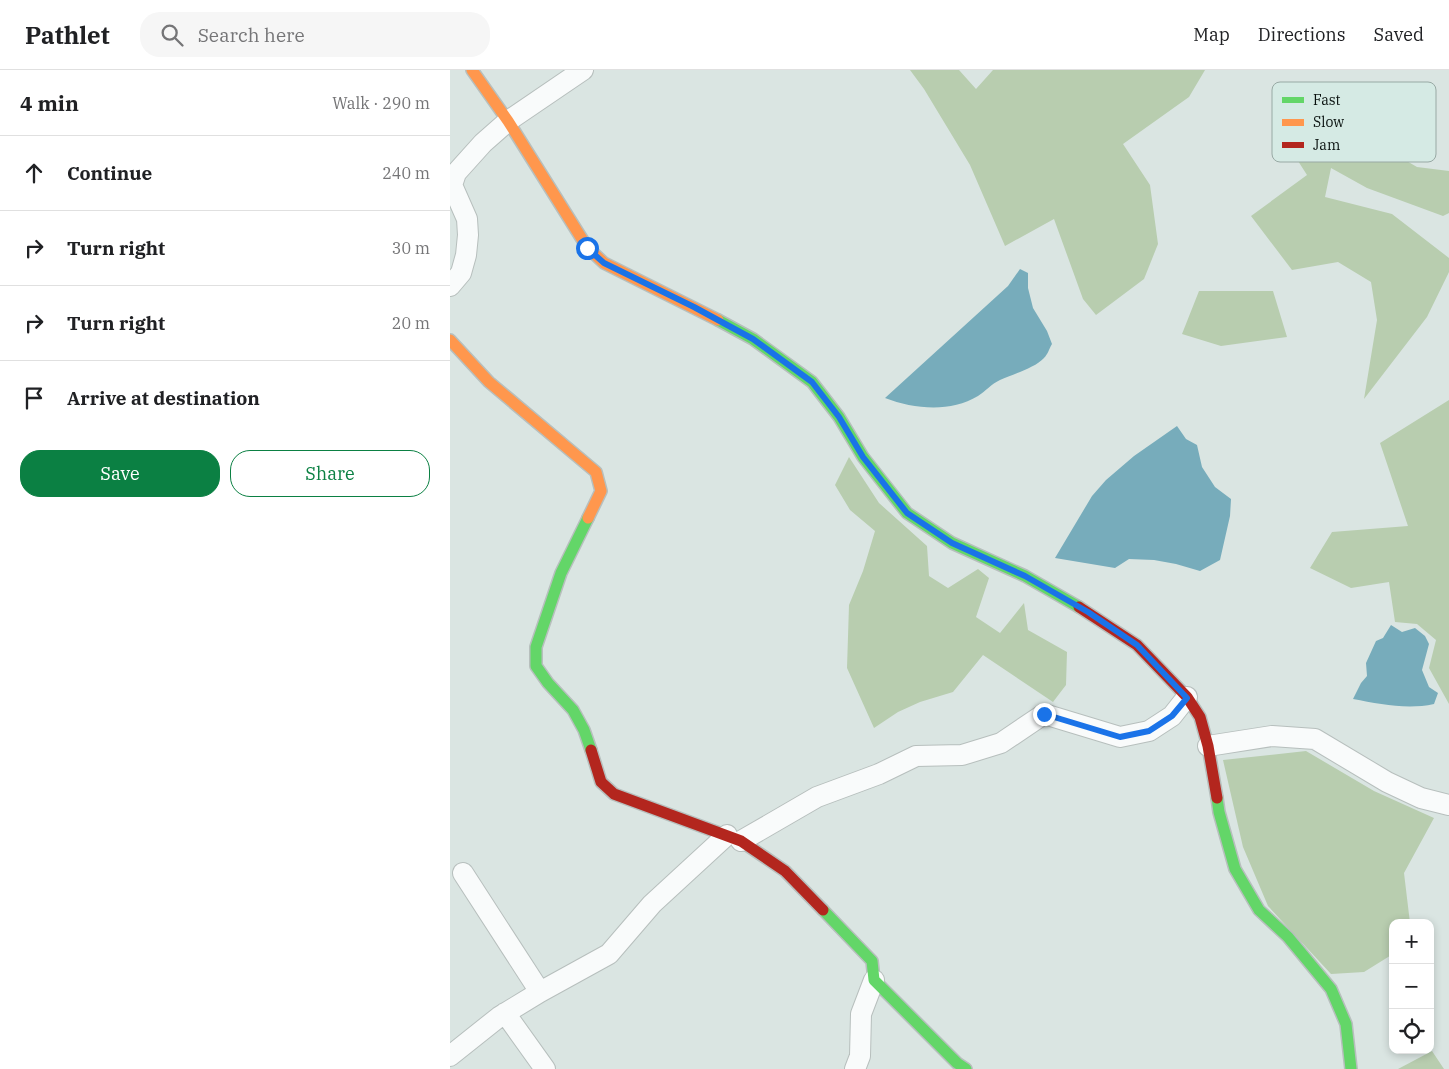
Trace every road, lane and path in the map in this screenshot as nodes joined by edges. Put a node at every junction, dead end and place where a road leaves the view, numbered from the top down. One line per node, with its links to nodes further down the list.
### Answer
1 (472, 70): 3 (street)
2 (583, 70): 3 (street)
3 (508, 121): 4 (street); 6 (street)
4 (450, 286)
5 (450, 340): 9 (street)
6 (1187, 698): 7 (street); 9 (street)
7 (1208, 746): 8 (street); 18 (street)
8 (1449, 805)
9 (734, 838): 11 (street); 12 (street)
10 (463, 873): 12 (street)
11 (874, 980): 16 (street); 17 (street)
12 (540, 992): 13 (street)
13 (505, 1013): 14 (street); 15 (street)
14 (450, 1056)
15 (545, 1069)
16 (855, 1069)
17 (966, 1069)
18 (1351, 1069)

